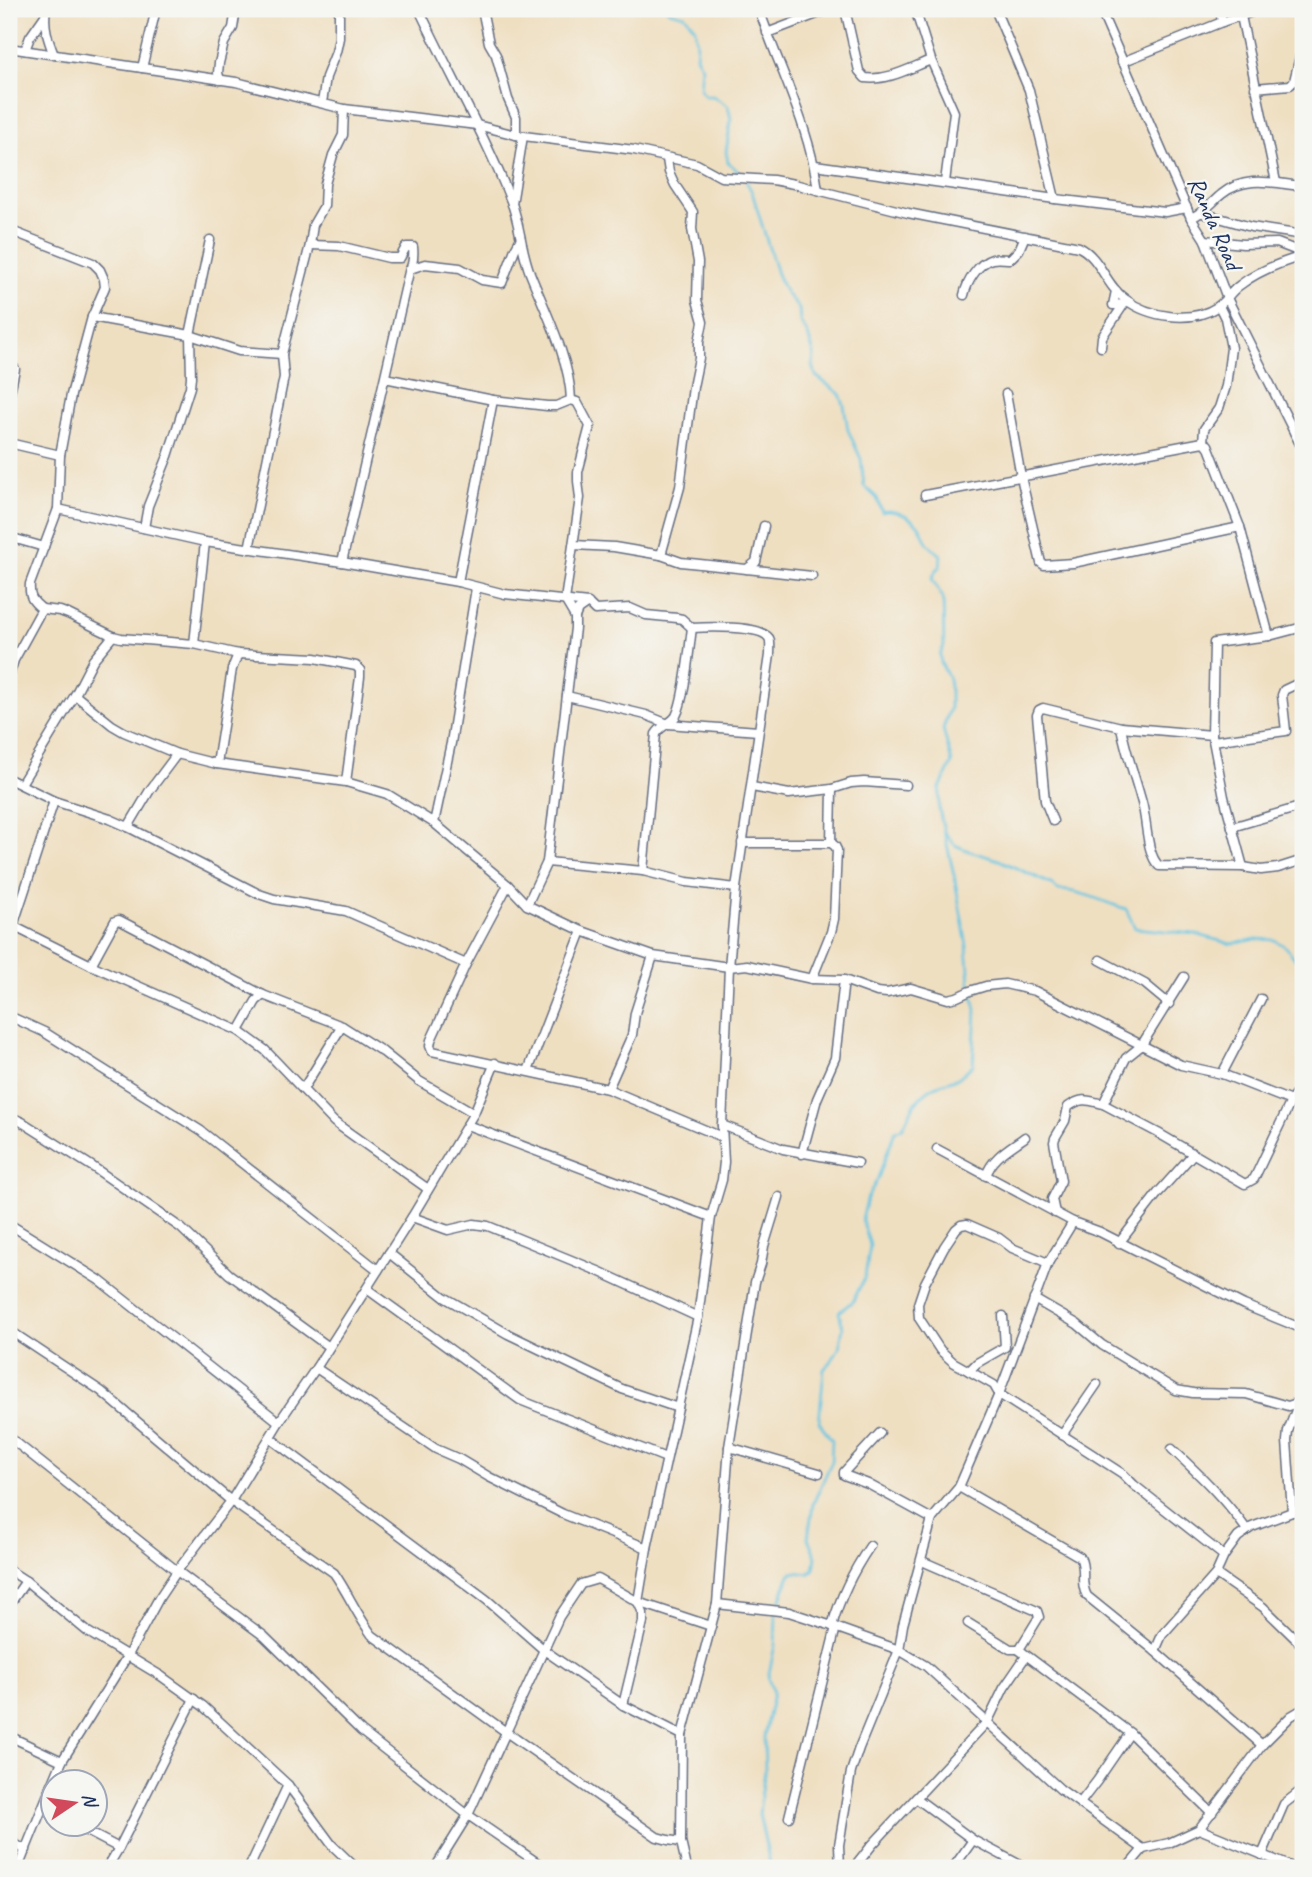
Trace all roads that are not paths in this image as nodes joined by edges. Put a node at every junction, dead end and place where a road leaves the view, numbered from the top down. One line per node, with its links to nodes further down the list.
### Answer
1 (156, 9): 24 (street)
2 (236, 9): 25 (street)
3 (339, 9): 27 (street)
4 (419, 9): 29 (street)
5 (482, 9): 30 (street)
6 (759, 9): 17 (street)
7 (830, 9): 17 (street)
8 (845, 9): 22 (street)
9 (915, 9): 22 (street)
10 (995, 9): 37 (street)
11 (1100, 9): 23 (street, Randa Road)
12 (1220, 9): 16 (street)
13 (1261, 9): 15 (street)
14 (45, 13): 20 (street); 21 (street)
15 (1241, 16): 16 (street); 26 (street)
16 (1222, 22): 23 (street)
17 (767, 33): 32 (street)
18 (1303, 44): 26 (street)
19 (9, 48): 20 (street)
20 (25, 50): 21 (street)
21 (54, 55): 24 (street)
22 (931, 60): 33 (street)
23 (1122, 62): 39 (street, Randa Road)
24 (142, 68): 25 (street)
25 (220, 80): 27 (street)
26 (1255, 88): 34 (street)
27 (322, 103): 28 (street)
28 (344, 108): 29 (street); 48 (street)
29 (477, 125): 30 (street); 38 (street)
30 (519, 135): 31 (street); 38 (street)
31 (667, 159): 36 (street); 82 (street)
32 (815, 165): 33 (street); 36 (street)
33 (945, 182): 37 (street)
34 (1276, 182): 35 (street); 40 (street)
35 (1303, 186)
36 (818, 190): 44 (street)
37 (1055, 199): 39 (street)
38 (512, 204): 46 (street)
39 (1187, 208): 41 (street, Randa Road)
40 (1202, 213): 41 (street); 43 (street)
41 (1191, 218): 47 (street, Randa Road)
42 (9, 230): 55 (street)
43 (1303, 235)
44 (1025, 236): 51 (street); 52 (street)
45 (210, 240): 56 (street)
46 (520, 240): 50 (street); 64 (street)
47 (1205, 240): 49 (street); 53 (street, Randa Road)
48 (310, 245): 50 (street); 58 (street)
49 (1303, 254): 53 (street)
50 (410, 269): 60 (street)
51 (1116, 291): 54 (street); 57 (street)
52 (964, 295)
53 (1227, 298): 54 (street); 66 (street, Randa Road)
54 (1219, 306): 67 (street)
55 (92, 317): 56 (street); 70 (street)
56 (190, 335): 58 (street); 75 (street)
57 (1101, 347)
58 (282, 354): 81 (street)
59 (15, 369): 62 (street)
60 (385, 378): 63 (street); 83 (street)
61 (1006, 394): 71 (street)
62 (9, 397)
63 (494, 400): 64 (street); 86 (street)
64 (571, 400): 79 (street)
65 (1303, 418): 66 (street)
66 (1295, 435): 69 (street, Randa Road)
67 (1203, 442): 71 (street); 76 (street)
68 (9, 443): 70 (street)
69 (1303, 450)
70 (60, 455): 73 (street)
71 (1021, 477): 72 (street); 76 (street)
72 (925, 495)
73 (58, 509): 75 (street); 80 (street)
74 (764, 526): 84 (street)
75 (145, 527): 78 (street)
76 (1240, 527): 95 (street)
77 (9, 537): 80 (street)
78 (205, 542): 81 (street); 96 (street)
79 (573, 545): 82 (street); 88 (street)
80 (44, 547): 90 (street)
81 (249, 549): 83 (street)
82 (661, 555): 84 (street)
83 (342, 562): 86 (street)
84 (747, 569): 85 (street)
85 (812, 576)
86 (458, 582): 87 (street)
87 (476, 588): 88 (street); 117 (street)
88 (565, 600): 89 (street); 91 (street)
89 (588, 603): 91 (street); 92 (street)
90 (43, 609): 94 (street); 98 (street)
91 (575, 617): 101 (street)
92 (692, 628): 102 (street); 104 (street)
93 (1303, 628): 95 (street)
94 (113, 636): 96 (street); 100 (street)
95 (1269, 636): 105 (street)
96 (194, 644): 97 (street)
97 (238, 653): 107 (street); 109 (street)
98 (9, 676)
99 (1303, 681): 105 (street)
100 (75, 695): 106 (street); 110 (street)
101 (567, 696): 102 (street); 123 (street)
102 (668, 724): 104 (street); 125 (street)
103 (1121, 727): 105 (street); 116 (street); 124 (street)
104 (758, 731): 112 (street)
105 (1212, 738): 119 (street)
106 (177, 754): 107 (street); 118 (street)
107 (218, 764): 109 (street)
108 (9, 779): 110 (street)
109 (346, 782): 117 (street)
110 (21, 784): 114 (street)
111 (906, 785): 113 (street)
112 (752, 787): 113 (street); 120 (street)
113 (832, 789): 121 (street)
114 (54, 801): 118 (street); 129 (street)
115 (1303, 806): 119 (street)
116 (1053, 821)
117 (434, 823): 126 (street)
118 (128, 827): 133 (street)
119 (1232, 827): 124 (street)
120 (742, 843): 121 (street); 127 (street)
121 (831, 843): 137 (street)
122 (1303, 860): 124 (street)
123 (547, 862): 125 (street); 128 (street)
124 (1243, 867)
125 (643, 871): 127 (street)
126 (508, 885): 128 (street); 133 (street)
127 (736, 888): 135 (street)
128 (527, 905): 130 (street)
129 (11, 925): 134 (street)
130 (582, 932): 131 (street); 149 (street)
131 (653, 956): 135 (street); 153 (street)
132 (1100, 960): 143 (street)
133 (466, 964): 148 (street)
134 (90, 965): 139 (street); 146 (street)
135 (729, 967): 137 (street); 159 (street)
136 (1184, 977): 143 (street)
137 (812, 979): 138 (street)
138 (844, 980): 147 (street); 163 (street)
139 (251, 989): 140 (street); 142 (street)
140 (263, 995): 142 (street); 145 (street)
141 (1261, 999): 150 (street)
142 (256, 1001): 146 (street)
143 (1169, 1004): 147 (street)
144 (9, 1016): 177 (street)
145 (342, 1026): 152 (street); 156 (street)
146 (239, 1031): 152 (street)
147 (1141, 1046): 150 (street); 155 (street)
148 (495, 1063): 149 (street); 156 (street)
149 (528, 1070): 153 (street)
150 (1222, 1073): 154 (street)
151 (1303, 1083): 154 (street)
152 (303, 1089): 167 (street)
153 (608, 1089): 160 (street)
154 (1292, 1101): 164 (street)
155 (1103, 1104): 164 (street); 169 (street)
156 (474, 1113): 158 (street)
157 (9, 1116): 184 (street)
158 (467, 1125): 167 (street); 171 (street)
159 (722, 1125): 160 (street); 163 (street)
160 (722, 1137): 171 (street)
161 (1025, 1137): 166 (street)
162 (937, 1149): 166 (street)
163 (802, 1154): 165 (street)
164 (1193, 1154): 174 (street)
165 (859, 1163)
166 (986, 1176): 169 (street)
167 (428, 1189): 170 (street)
168 (779, 1196): 196 (street)
169 (1055, 1213): 172 (street)
170 (411, 1217): 175 (street); 180 (street)
171 (711, 1217): 180 (street)
172 (1073, 1222): 174 (street); 176 (street)
173 (9, 1224): 191 (street)
174 (1119, 1243): 182 (street)
175 (388, 1253): 177 (street); 190 (street)
176 (1048, 1264): 179 (street); 186 (street)
177 (378, 1270): 178 (street)
178 (367, 1289): 184 (street); 198 (street)
179 (1034, 1299): 188 (street); 189 (street)
180 (698, 1317): 190 (street)
181 (1003, 1317): 186 (street)
182 (1303, 1329)
183 (9, 1330): 201 (street)
184 (329, 1347): 185 (street)
185 (316, 1368): 191 (street); 207 (street)
186 (969, 1371): 188 (street)
187 (1097, 1384): 193 (street)
188 (999, 1394): 193 (street); 200 (street)
189 (1302, 1397): 203 (street)
190 (678, 1408): 198 (street)
191 (279, 1422): 195 (street)
192 (880, 1433): 204 (street)
193 (1062, 1435): 208 (street)
194 (9, 1437): 211 (street)
195 (270, 1438): 201 (street); 222 (street)
196 (729, 1447): 199 (street); 215 (street)
197 (1172, 1449): 205 (street)
198 (666, 1458): 207 (street)
199 (819, 1473)
200 (959, 1487): 204 (street); 224 (street)
201 (231, 1501): 211 (street); 231 (street)
202 (1303, 1509): 203 (street)
203 (1292, 1511): 205 (street)
204 (932, 1519): 209 (street)
205 (1247, 1530): 208 (street)
206 (870, 1546): 219 (street)
207 (647, 1548): 214 (street)
208 (1224, 1556): 212 (street)
209 (922, 1561): 221 (street); 223 (street)
210 (9, 1570): 213 (street)
211 (177, 1571): 225 (street); 243 (street)
212 (1216, 1574): 220 (street); 224 (street)
213 (26, 1581): 216 (street); 225 (street)
214 (638, 1602): 218 (street); 222 (street); 228 (street)
215 (717, 1604): 218 (street); 219 (street)
216 (9, 1605)
217 (968, 1623): 221 (street)
218 (711, 1626): 233 (street)
219 (834, 1627): 223 (street); 244 (street)
220 (1303, 1646)
221 (1018, 1649): 226 (street)
222 (544, 1650): 228 (street); 231 (street)
223 (899, 1650): 230 (street); 262 (street)
224 (1155, 1651): 235 (street)
225 (128, 1656): 227 (street); 236 (street)
226 (1026, 1656): 230 (street); 232 (street)
227 (194, 1699): 238 (street); 251 (street)
228 (623, 1705): 233 (street)
229 (1303, 1709): 235 (street)
230 (988, 1721): 240 (street); 241 (street)
231 (506, 1732): 243 (street); 250 (street)
232 (1130, 1733): 241 (street); 242 (street)
233 (682, 1735): 250 (street)
234 (9, 1736): 236 (street)
235 (1262, 1745): 242 (street)
236 (62, 1761): 237 (street)
237 (59, 1769)
238 (288, 1785): 257 (street); 258 (street)
239 (1303, 1789): 254 (street)
240 (916, 1798): 248 (street); 263 (street)
241 (1080, 1803): 252 (street)
242 (1212, 1813): 246 (street)
243 (468, 1815): 259 (street); 260 (street)
244 (789, 1817)
245 (38, 1820): 253 (street)
246 (1199, 1829): 252 (street); 254 (street)
247 (101, 1839): 251 (street)
248 (973, 1840): 264 (street); 265 (street)
249 (9, 1841): 253 (street)
250 (681, 1842): 261 (street)
251 (119, 1849): 256 (street)
252 (1143, 1849): 266 (street)
253 (26, 1850): 255 (street)
254 (1262, 1855): 267 (street)
255 (18, 1868)
256 (107, 1868)
257 (249, 1868)
258 (356, 1868)
259 (435, 1868)
260 (545, 1868)
261 (687, 1868)
262 (840, 1868)
263 (854, 1868)
264 (953, 1868)
265 (1026, 1868)
266 (1127, 1868)
267 (1295, 1868)

